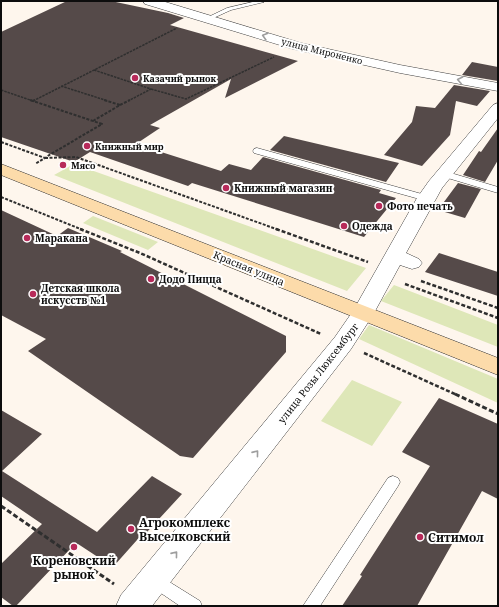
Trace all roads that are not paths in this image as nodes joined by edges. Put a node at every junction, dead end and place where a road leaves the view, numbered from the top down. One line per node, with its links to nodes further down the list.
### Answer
1 (149, 1): 3 (street, улица Мироненко)
2 (261, 2): 3 (lane)
3 (203, 18): 4 (street, улица Мироненко, one-way to 3)
4 (498, 87)
5 (498, 108): 8 (street, улица Розы Люксембург)
6 (257, 151): 10 (lane)
7 (9, 172): 11 (main road, Красная улица)
8 (444, 174): 9 (lane); 10 (street, улица Розы Люксембург)
9 (498, 190)
10 (426, 198): 11 (street, улица Розы Люксембург)
11 (364, 313): 12 (main road, Красная улица); 14 (street, улица Розы Люксембург, one-way to 11)
12 (498, 367)
13 (393, 482): 17 (lane)
14 (154, 580): 15 (street, улица Розы Люксембург); 16 (lane)
15 (132, 606)
16 (194, 606)
17 (311, 606)

